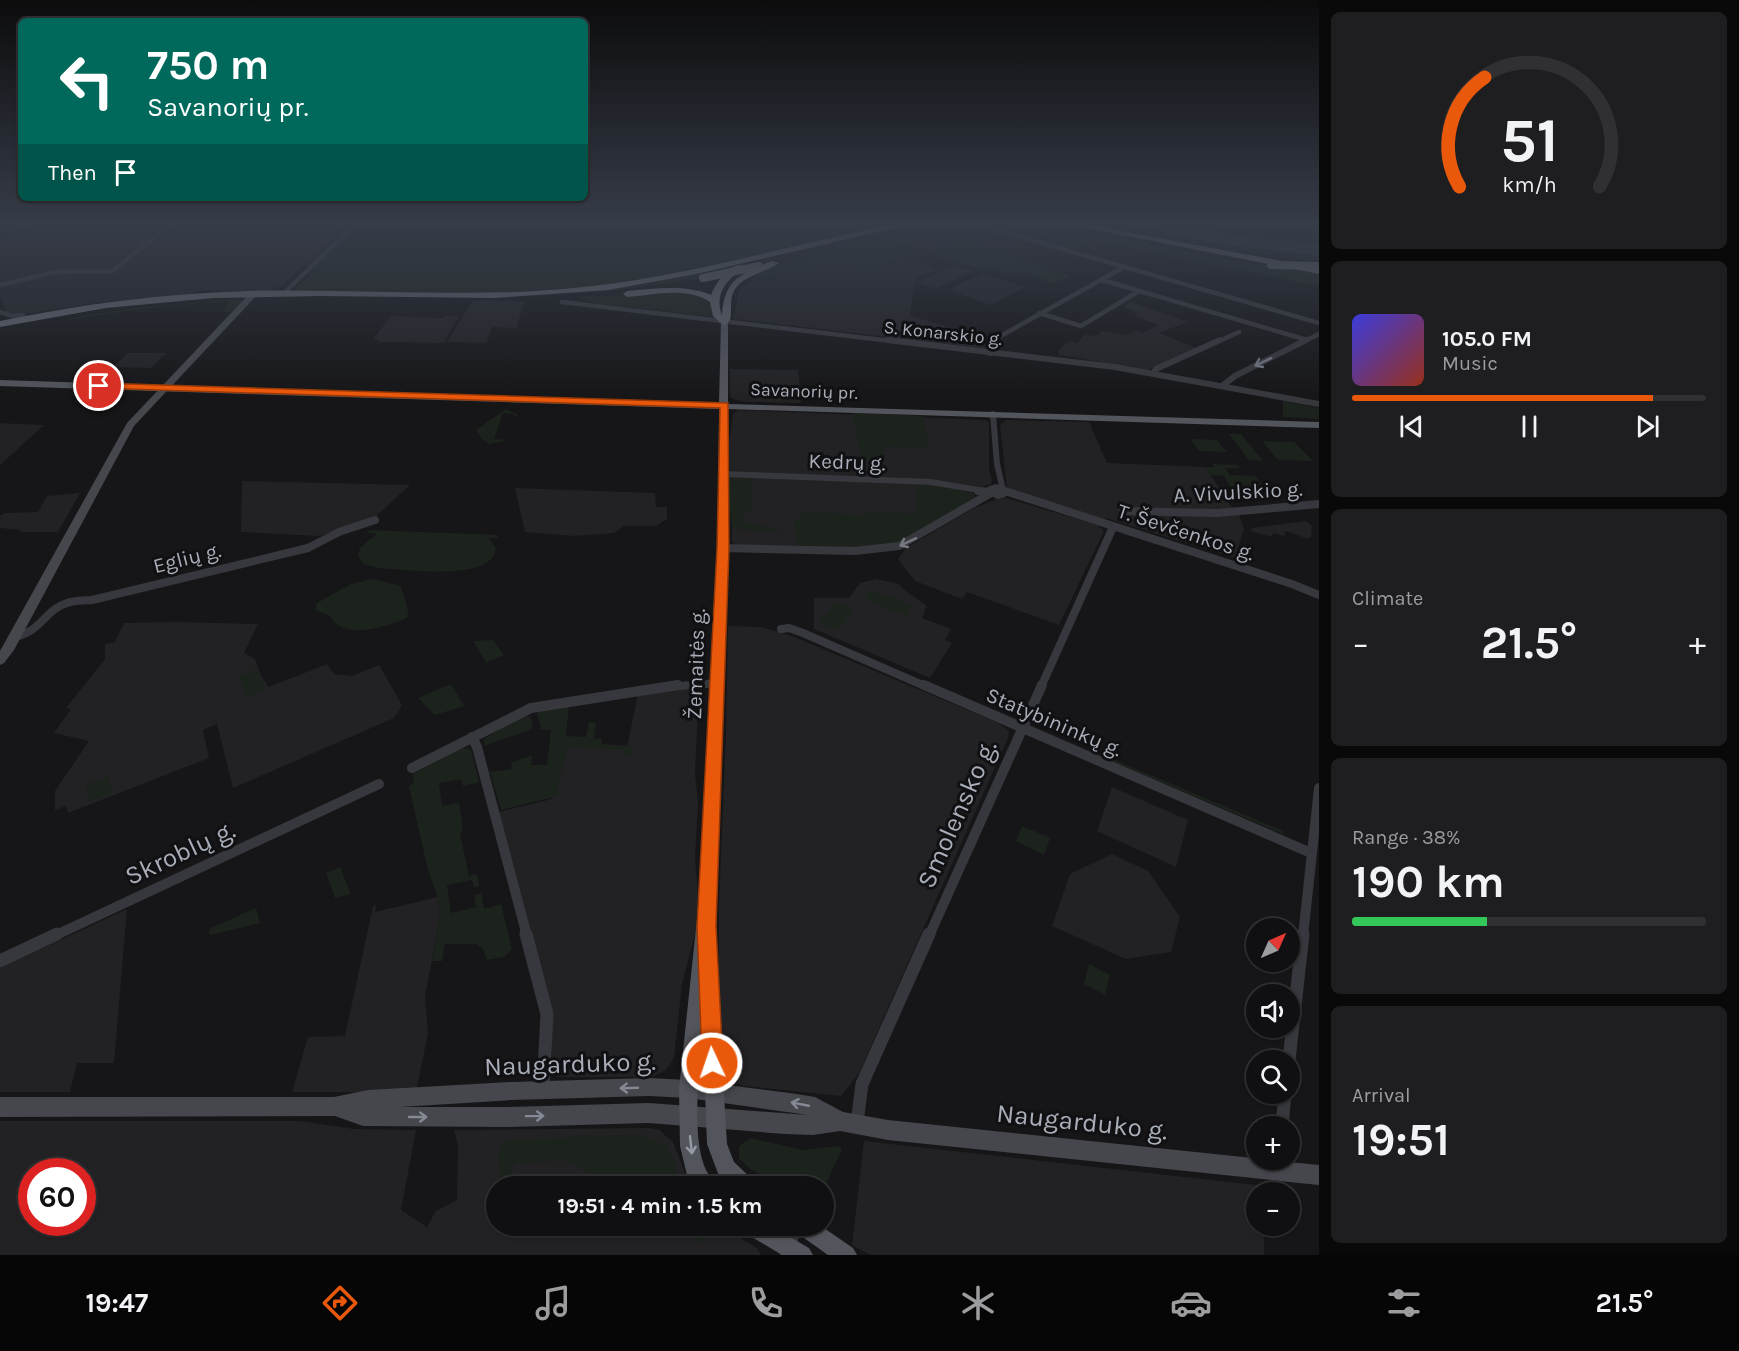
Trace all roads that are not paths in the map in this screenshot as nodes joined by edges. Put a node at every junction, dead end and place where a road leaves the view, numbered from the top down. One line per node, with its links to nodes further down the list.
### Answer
1 (296, 282): 10 (street)
2 (648, 282): 10 (highway)
3 (681, 282): 12 (highway, bridge)
4 (722, 282): 16 (highway)
5 (740, 282): 22 (highway)
6 (1099, 282): 20 (street)
7 (1107, 282): 9 (street)
8 (1175, 282): 24 (street)
9 (1139, 291): 20 (street); 28 (street)
10 (285, 292): 11 (highway)
11 (251, 297): 12 (highway); 13 (highway); 14 (highway); 15 (highway); 33 (main road)
12 (536, 297): 16 (highway)
13 (206, 298): 14 (highway); 15 (highway)
14 (229, 298): 18 (highway)
15 (164, 300): 18 (highway); 21 (highway); 23 (highway)
16 (715, 301): 22 (highway)
17 (562, 302): 22 (street, S. Konarskio g.)
18 (124, 308): 25 (highway)
19 (0, 312): 21 (street)
20 (1039, 313): 29 (street)
21 (23, 315): 23 (highway)
22 (724, 322): 29 (street, S. Konarskio g.); 35 (main road, Žemaitės g.)
23 (0, 323)
24 (1319, 323)
25 (0, 331)
26 (1239, 332): 30 (street)
27 (1319, 334): 28 (street)
28 (1307, 340): 32 (street, one-way to 32)
29 (990, 353): 30 (street, S. Konarskio g.)
30 (1153, 373): 32 (street, S. Konarskio g.)
31 (0, 383): 33 (main road, Savanorių pr.)
32 (1222, 386): 34 (street, S. Konarskio g.)
33 (164, 388): 35 (main road, Savanorių pr.); 49 (main road)
34 (1319, 404)
35 (725, 405): 36 (main road, Savanorių pr.); 38 (main road, Žemaitės g.)
36 (993, 414): 37 (main road, Savanorių pr.); 40 (street)
37 (1319, 424)
38 (722, 474): 39 (street, Kedrų g.); 46 (main road, Žemaitės g.)
39 (970, 490): 40 (street, Kedrų g.); 41 (street)
40 (996, 491): 41 (street); 45 (street, T. Ševčenkos g.)
41 (976, 503): 46 (street, one-way to 46)
42 (1319, 504): 43 (street, A. Vivulskio g.)
43 (1123, 511)
44 (375, 520): 49 (street, Eglių g.)
45 (1113, 527): 47 (street, T. Ševčenkos g.); 52 (street, Smolensko g.)
46 (723, 548): 51 (main road, Žemaitės g.)
47 (1319, 595)
48 (781, 629): 52 (street, Statybininkų g.)
49 (14, 638): 50 (main road)
50 (0, 660)
51 (717, 684): 53 (street); 58 (main road, Žemaitės g.)
52 (1022, 728): 57 (street, Statybininkų g.); 68 (street, Smolensko g.)
53 (472, 737): 54 (street); 61 (street)
54 (412, 768)
55 (379, 784): 59 (street, Skroblų g.)
56 (1319, 788): 57 (street)
57 (1311, 853): 60 (street)
58 (706, 926): 62 (main road, Žemaitės g.); 63 (main road, Žemaitės g.)
59 (0, 961)
60 (1290, 1050)
61 (543, 1089): 62 (main road, Naugarduko g., one-way to 61); 65 (main road, Naugarduko g.)
62 (688, 1089): 63 (main road, Naugarduko g.); 66 (main road, Žemaitės g.)
63 (714, 1092): 67 (main road, Žemaitės g.); 68 (main road, Naugarduko g., one-way to 63)
64 (0, 1107): 65 (main road, Naugarduko g.)
65 (334, 1107): 66 (main road, Naugarduko g., one-way to 66)
66 (688, 1114): 67 (main road, Naugarduko g.); 72 (main road, Žemaitės g., one-way to 72)
67 (714, 1117): 68 (main road, Naugarduko g.); 73 (main road, Žemaitės g.)
68 (848, 1123): 69 (main road, Naugarduko g.)
69 (1246, 1161)
70 (1300, 1169): 71 (main road, Naugarduko g.)
71 (1319, 1175)
72 (700, 1176)
73 (733, 1176)
74 (767, 1236): 77 (main road)
75 (795, 1236): 77 (street)
76 (818, 1236): 78 (main road)
77 (792, 1253)
78 (846, 1255)

